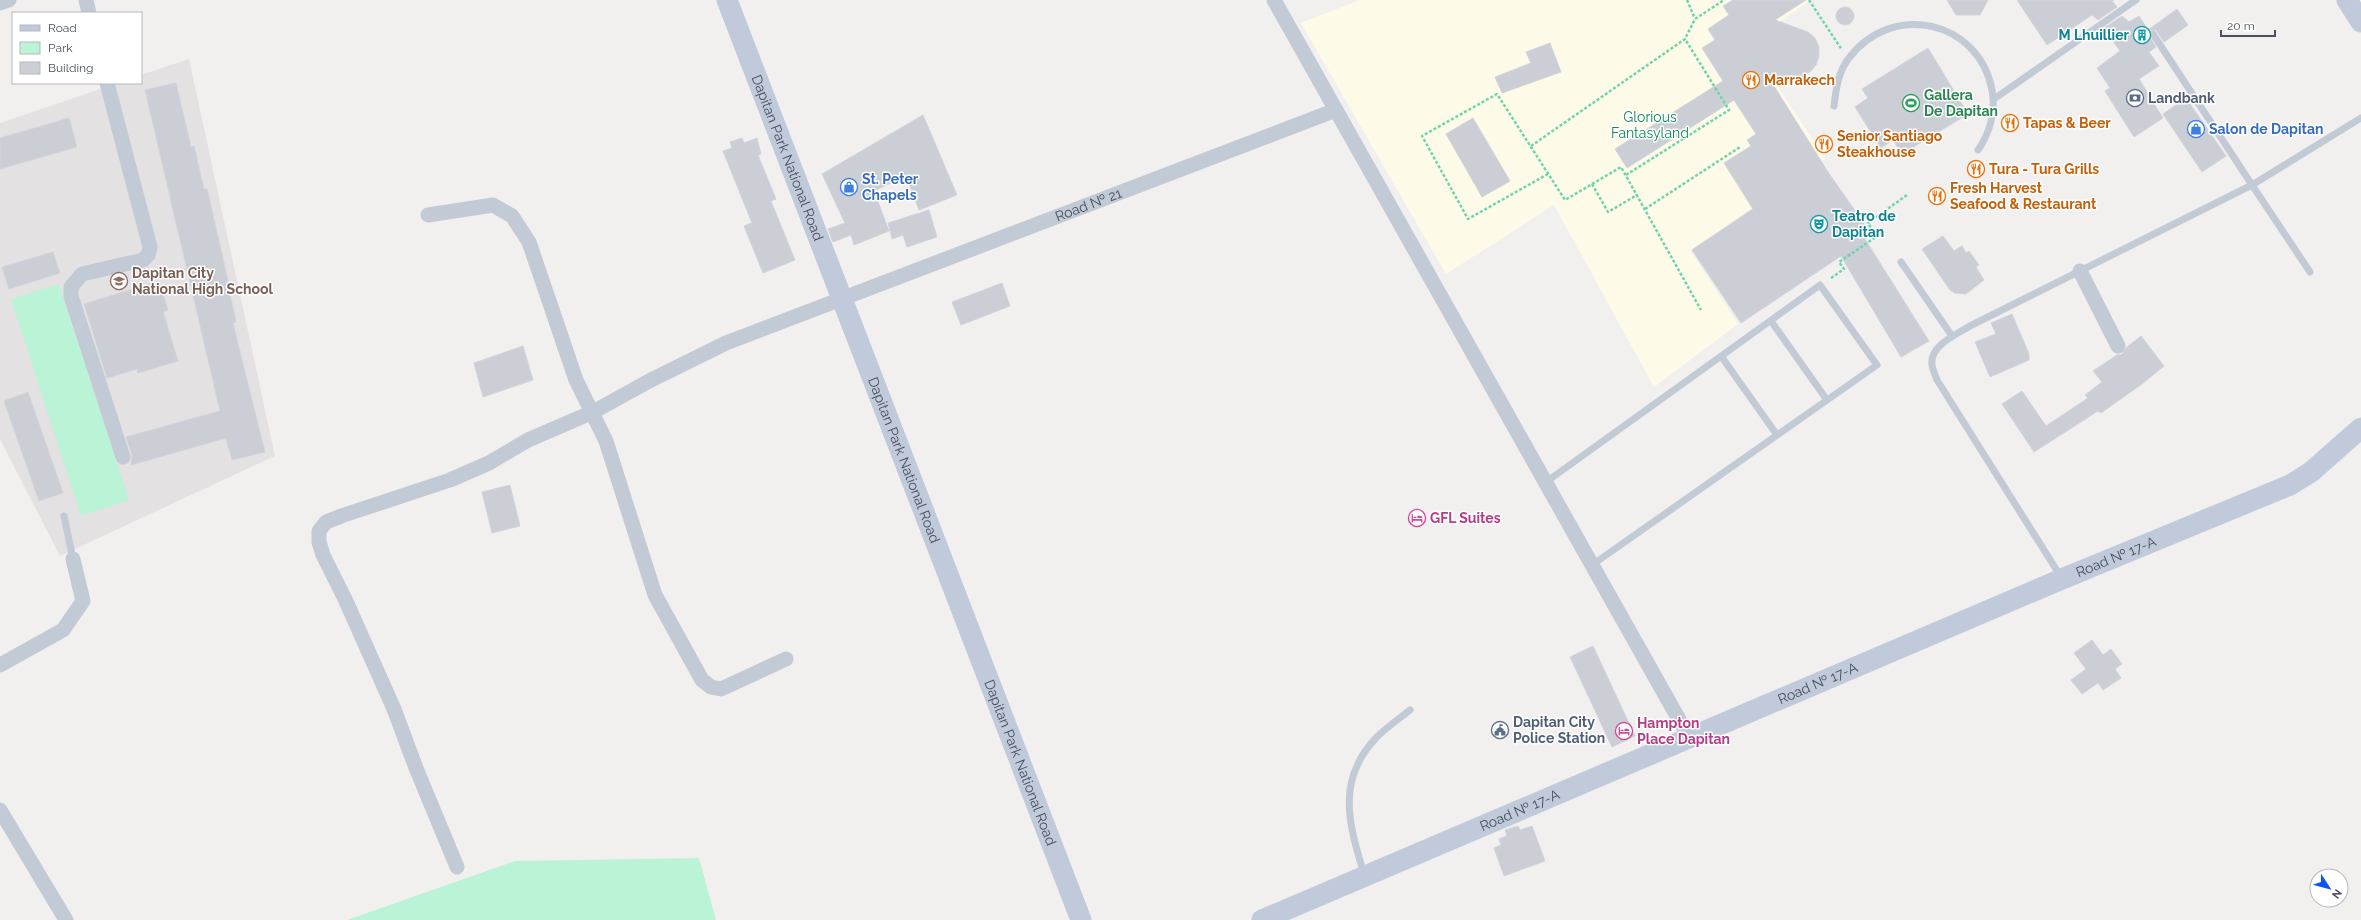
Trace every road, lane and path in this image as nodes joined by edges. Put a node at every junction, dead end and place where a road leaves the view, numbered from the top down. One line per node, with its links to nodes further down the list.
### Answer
1 (9, 0): 10 (street)
2 (86, 0): 11 (street)
3 (728, 0): 37 (street, Dapitan Park National Road)
4 (1274, 0): 20 (street)
5 (1687, 0): 12 (path)
6 (1724, 0): 12 (path)
7 (1809, 0): 16 (path)
8 (2347, 0): 13 (street)
9 (2135, 1): 18 (lane)
10 (0, 3)
11 (89, 12)
12 (1695, 19): 15 (path)
13 (2361, 22)
14 (2153, 34): 28 (lane)
15 (1685, 39): 22 (path); 26 (path)
16 (1848, 59): 18 (lane); 19 (lane)
17 (107, 84): 47 (street)
18 (1994, 99): 24 (lane)
19 (1834, 106)
20 (1336, 110): 37 (street, Road № 21); 48 (street)
21 (2361, 118): 28 (lane)
22 (1530, 146): 25 (path); 25 (path)
23 (1740, 147): 31 (path)
24 (1978, 150)
25 (1548, 174): 27 (path)
26 (1626, 175): 27 (path); 29 (path)
27 (1592, 184): 29 (path)
28 (2252, 185): 34 (lane); 35 (lane)
29 (1637, 195): 31 (path)
30 (1907, 195): 36 (path)
31 (1645, 209): 38 (path)
32 (428, 215): 44 (street)
33 (1901, 262): 40 (lane)
34 (2080, 271): 40 (lane); 41 (street)
35 (2310, 272)
36 (1820, 285): 39 (lane); 43 (lane)
37 (841, 298): 44 (street, Road № 21); 61 (street, Dapitan Park National Road)
38 (1701, 310)
39 (1770, 321): 42 (lane); 43 (lane)
40 (1952, 336): 52 (lane)
41 (2118, 346)
42 (1721, 356): 46 (lane); 48 (lane)
43 (1827, 400): 46 (lane)
44 (593, 412): 53 (street); 58 (street, Road № 21)
45 (2361, 428): 52 (street, Road № 17-A)
46 (1777, 435): 51 (lane)
47 (123, 456)
48 (1546, 482): 51 (street)
49 (64, 516): 50 (lane)
50 (73, 559): 54 (street)
51 (1592, 565): 56 (street)
52 (2062, 579): 56 (street, Road № 17-A)
53 (786, 659)
54 (0, 665)
55 (1410, 710): 59 (lane)
56 (1690, 739): 59 (street, Road № 17-A)
57 (0, 810): 60 (street)
58 (457, 867)
59 (1364, 877): 62 (street, Road № 17-A)
60 (66, 920)
61 (1081, 920)
62 (1262, 920)

